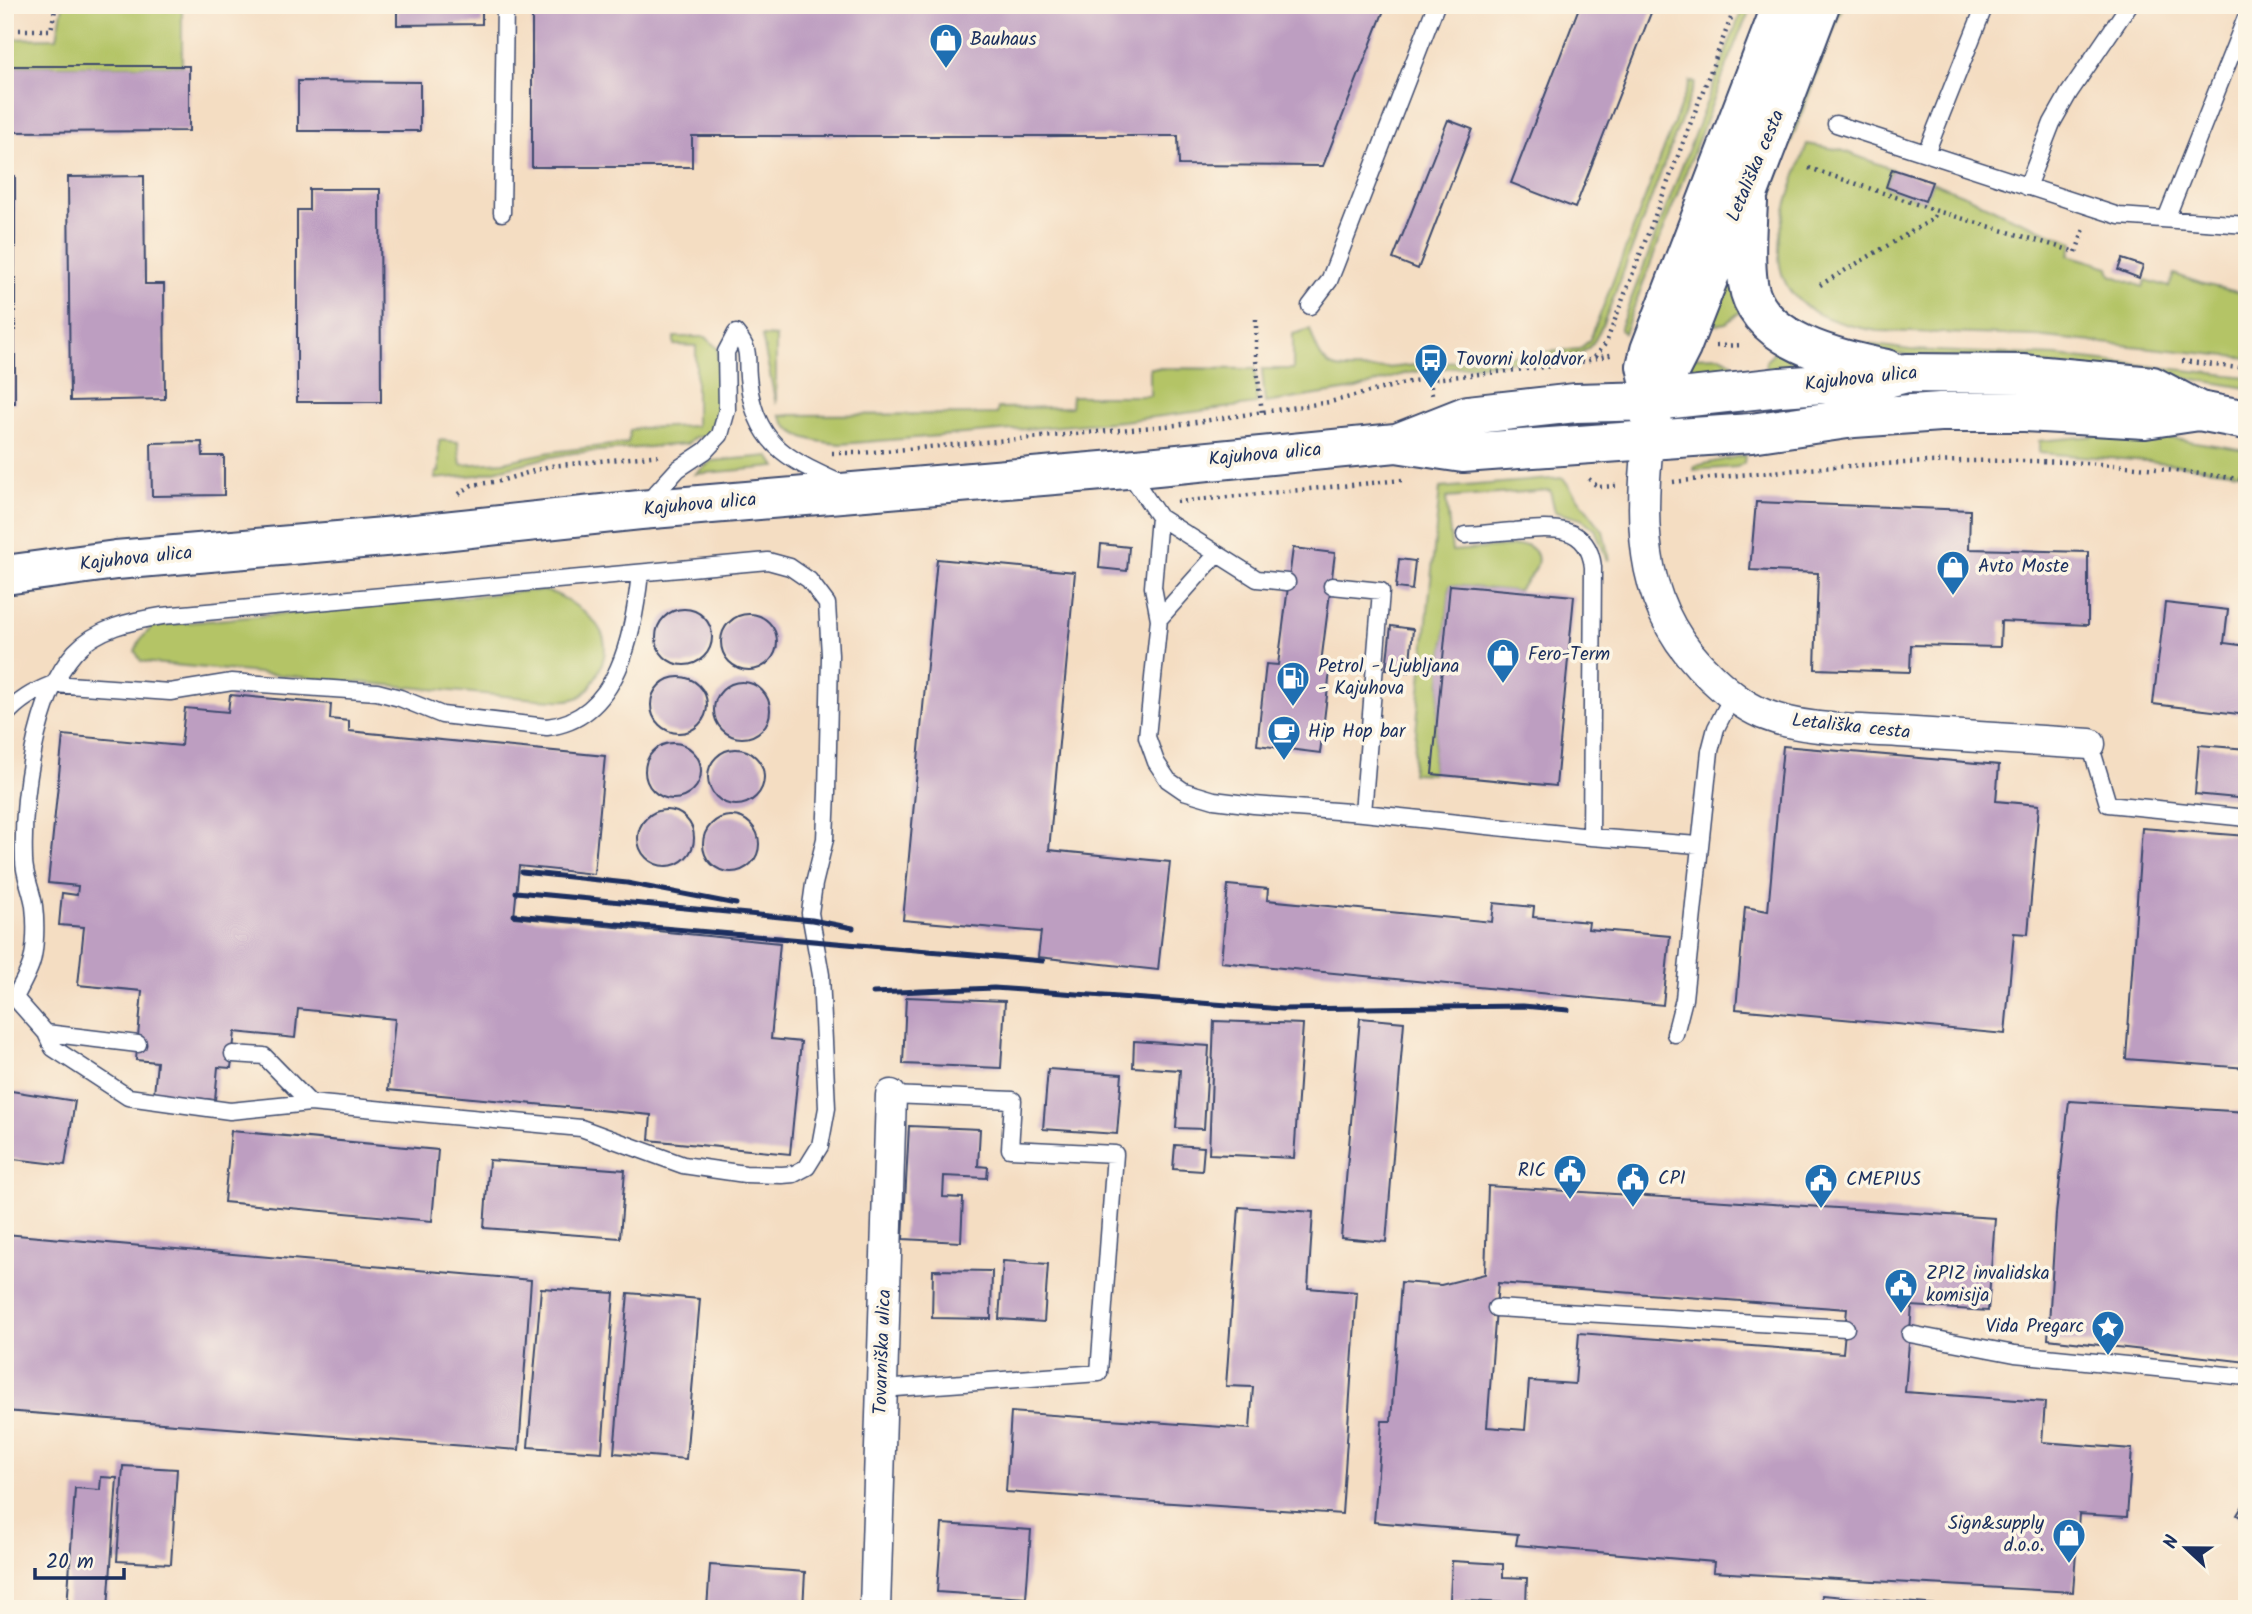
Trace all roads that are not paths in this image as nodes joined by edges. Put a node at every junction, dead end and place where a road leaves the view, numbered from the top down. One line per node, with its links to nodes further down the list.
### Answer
1 (505, 5): 12 (lane)
2 (1436, 5): 15 (lane)
3 (1782, 5): 17 (main road, Letališka cesta)
4 (1820, 5): 11 (main road, Letališka cesta)
5 (1985, 5): 9 (lane)
6 (2129, 5): 10 (lane)
7 (2247, 15): 13 (lane)
8 (1836, 124): 9 (lane)
9 (1926, 153): 10 (lane)
10 (2027, 187): 13 (lane)
11 (1749, 192): 16 (main road); 17 (main road, Letališka cesta)
12 (502, 213)
13 (2166, 219): 14 (lane)
14 (2247, 225)
15 (1310, 306)
16 (1908, 393): 17 (main road, Kajuhova ulica); 18 (main road, Kajuhova ulica); 19 (main road, Kajuhova ulica)
17 (1654, 401): 19 (main road, Letališka cesta); 20 (main road, Kajuhova ulica)
18 (2247, 420)
19 (1648, 442): 20 (main road, Kajuhova ulica); 33 (street, Letališka cesta)
20 (1396, 443): 21 (main road, Kajuhova ulica)
21 (1126, 469): 22 (main road, Kajuhova ulica); 24 (lane)
22 (857, 491): 23 (main road, Kajuhova ulica); 23 (lane)
23 (640, 510): 28 (main road, Kajuhova ulica)
24 (1159, 517): 26 (lane); 31 (lane)
25 (1465, 535): 38 (lane)
26 (1216, 554): 29 (lane); 31 (lane)
27 (639, 573): 32 (lane); 32 (lane); 46 (lane)
28 (5, 575)
29 (1287, 582)
30 (1332, 586): 36 (lane)
31 (1159, 619): 36 (lane)
32 (53, 684): 34 (lane); 40 (lane)
33 (1732, 697): 35 (street, Letališka cesta); 39 (lane)
34 (5, 716)
35 (2090, 744): 37 (lane)
36 (1363, 813): 38 (lane)
37 (2247, 818)
38 (1591, 837): 39 (lane)
39 (1698, 845): 42 (lane)
40 (10, 998): 41 (lane)
41 (46, 1033): 43 (lane); 46 (lane)
42 (1675, 1034)
43 (138, 1044)
44 (233, 1054): 46 (lane)
45 (891, 1095): 51 (street, Tovarniška ulica); 51 (lane)
46 (310, 1103)
47 (1496, 1308): 48 (lane)
48 (1846, 1328)
49 (1910, 1334): 50 (lane)
50 (2247, 1377)
51 (882, 1389): 52 (street, Tovarniška ulica)
52 (875, 1609)

